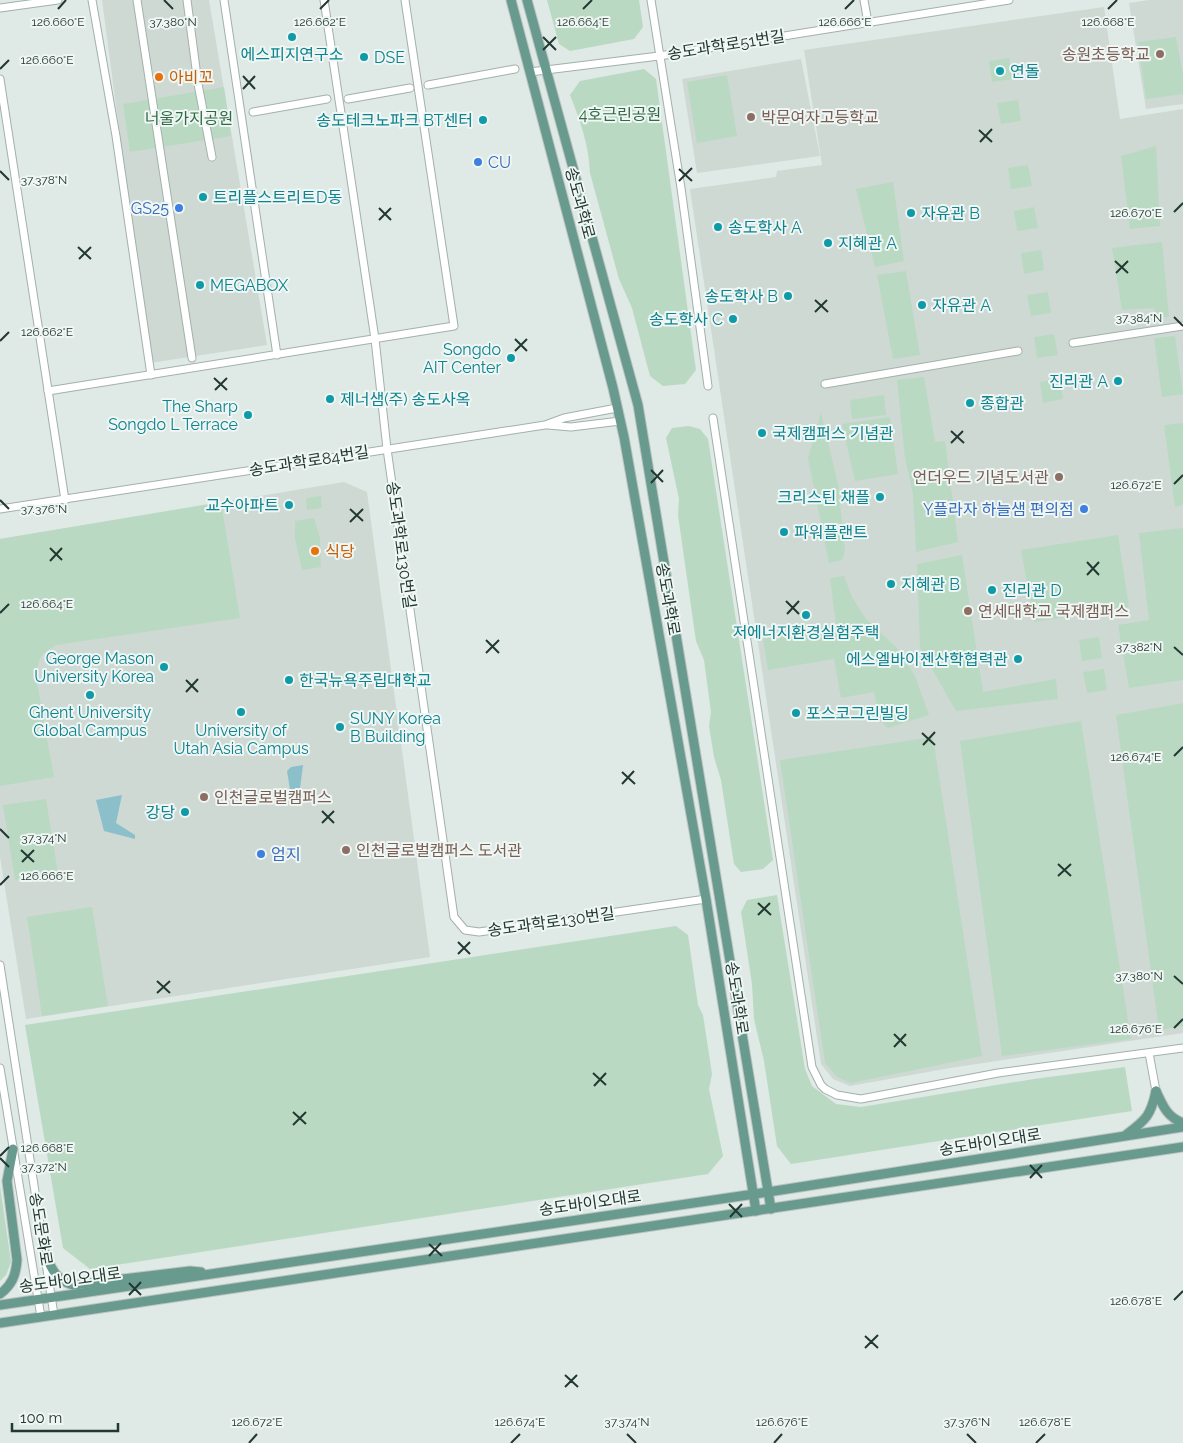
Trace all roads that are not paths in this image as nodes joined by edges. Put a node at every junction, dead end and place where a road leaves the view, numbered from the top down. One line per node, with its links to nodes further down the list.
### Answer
1 (58, 0): 14 (street)
2 (92, 0): 33 (street)
3 (137, 0): 32 (street)
4 (224, 0): 31 (street)
5 (324, 0): 28 (street, 송도과학로130번길)
6 (405, 0): 28 (street)
7 (511, 0): 19 (main road, 송도과학로)
8 (527, 0): 18 (main road, 송도과학로)
9 (651, 0): 16 (street)
10 (864, 0): 15 (street)
11 (1009, 0): 13 (street, 송도과학로51번길)
12 (188, 2): 26 (street)
13 (960, 4): 15 (street, 송도과학로51번길)
14 (0, 8)
15 (868, 24): 16 (street, 송도과학로51번길)
16 (659, 56): 18 (street, 송도과학로51번길); 35 (street)
17 (516, 69): 21 (street)
18 (546, 70): 19 (street, 송도과학로51번길); 55 (main road, 송도과학로)
19 (530, 72): 37 (main road, 송도과학로)
20 (0, 79): 36 (street)
21 (428, 85)
22 (410, 88): 24 (street)
23 (327, 99): 25 (street)
24 (348, 99)
25 (253, 112)
26 (212, 157)
27 (1183, 326): 29 (street)
28 (375, 339): 31 (street); 41 (street, 송도과학로130번길)
29 (1073, 343)
30 (1018, 350): 34 (street)
31 (277, 355): 33 (street)
32 (192, 358)
33 (151, 375): 36 (street)
34 (825, 384)
35 (708, 386)
36 (48, 391): 42 (street)
37 (617, 408): 39 (main road, 송도과학로); 40 (street, 송도과학로84번길)
38 (713, 418): 47 (street)
39 (620, 421): 40 (street); 44 (main road, 송도과학로)
40 (545, 425): 41 (street, 송도과학로84번길)
41 (388, 449): 42 (street, 송도과학로84번길); 44 (street, 송도과학로130번길)
42 (65, 500): 43 (street, 송도과학로84번길)
43 (0, 509)
44 (706, 899): 56 (main road, 송도과학로)
45 (0, 965): 59 (street, 송도문화로)
46 (1183, 1048): 47 (street)
47 (1149, 1053): 49 (street)
48 (0, 1068): 54 (street, 송도문화로)
49 (1156, 1091): 50 (main road); 52 (main road)
50 (1183, 1123)
51 (1183, 1127): 52 (main road, 송도바이오대로)
52 (1125, 1136): 55 (main road, 송도바이오대로)
53 (1183, 1147): 57 (main road, 송도바이오대로)
54 (13, 1149): 61 (main road); 63 (street, 송도문화로)
55 (768, 1192): 56 (main road, 송도바이오대로); 57 (main road, 송도과학로)
56 (753, 1194): 58 (main road, 송도과학로); 60 (main road, 송도바이오대로)
57 (771, 1209): 58 (main road, 송도바이오대로)
58 (756, 1212): 65 (main road, 송도바이오대로)
59 (44, 1252): 60 (main road); 62 (street, 송도문화로)
60 (213, 1274): 62 (main road, 송도바이오대로)
61 (0, 1294)
62 (52, 1298): 63 (main road, 송도바이오대로); 65 (street, 송도문화로)
63 (38, 1300): 64 (main road, 송도바이오대로); 66 (street, 송도문화로)
64 (0, 1305)
65 (54, 1315): 66 (main road, 송도바이오대로)
66 (41, 1317): 67 (main road, 송도바이오대로)
67 (0, 1323)

